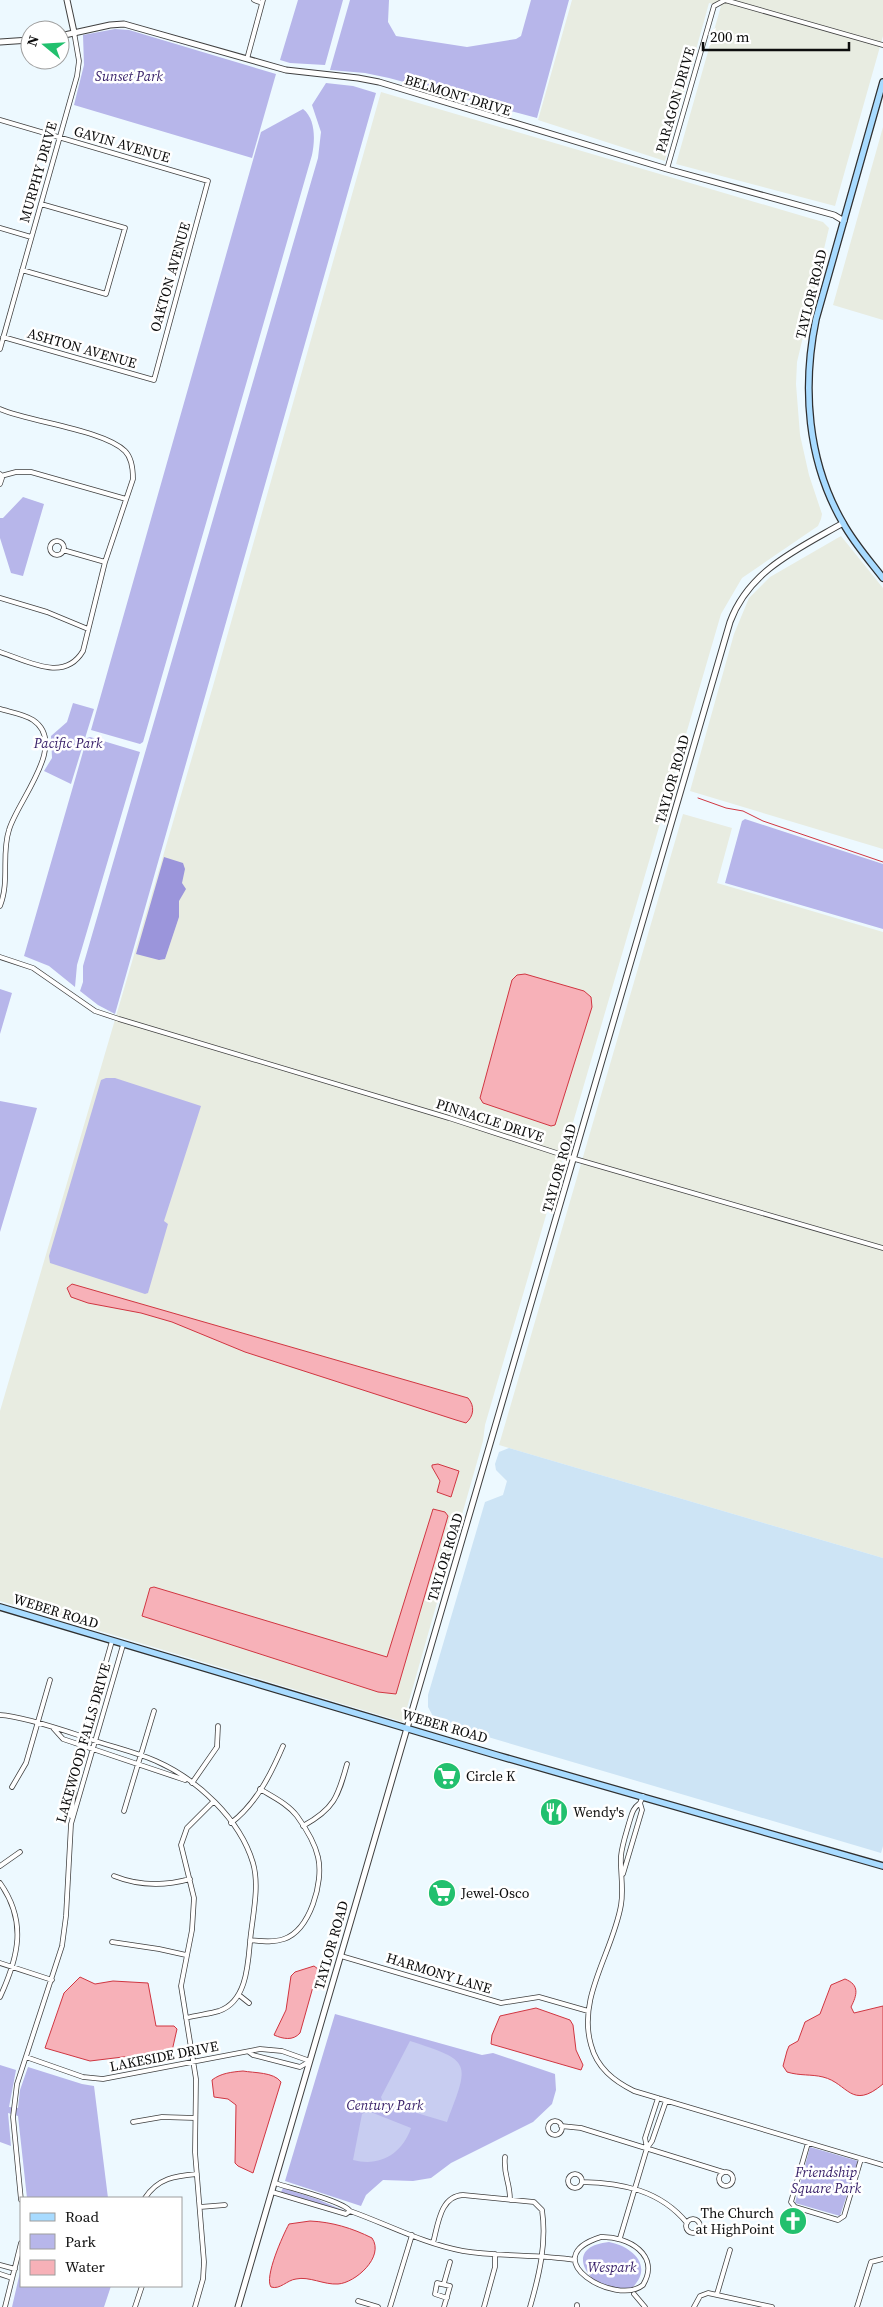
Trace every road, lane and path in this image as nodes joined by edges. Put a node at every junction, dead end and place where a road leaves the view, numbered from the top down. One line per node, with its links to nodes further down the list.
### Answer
1 (67, 0): 4 (street, MURPHY DRIVE)
2 (254, 0): 3 (street)
3 (263, 1): 9 (street)
4 (74, 32): 5 (street, BELMONT DRIVE); 9 (street, BELMONT DRIVE); 12 (street, MURPHY DRIVE)
5 (70, 33)
6 (20, 41): 7 (street)
7 (0, 42)
8 (883, 44): 13 (street, PARAGON DRIVE)
9 (247, 59): 13 (street, BELMONT DRIVE)
10 (883, 82): 16 (main road, TAYLOR ROAD)
11 (0, 120): 12 (street, GAVIN AVENUE)
12 (59, 138): 14 (street, GAVIN AVENUE); 15 (street, MURPHY DRIVE)
13 (667, 169): 16 (street, BELMONT DRIVE)
14 (208, 181): 22 (street, OAKTON AVENUE)
15 (41, 204): 18 (street, MURPHY DRIVE); 19 (street)
16 (844, 221): 27 (main road, TAYLOR ROAD)
17 (0, 228): 18 (street)
18 (31, 237): 19 (street, MURPHY DRIVE)
19 (22, 270): 20 (street, MURPHY DRIVE)
20 (4, 337): 21 (street, MURPHY DRIVE); 22 (street, ASHTON AVENUE)
21 (0, 348)
22 (154, 380)
23 (0, 408): 26 (street)
24 (1, 475): 25 (street); 26 (street)
25 (0, 484)
26 (126, 500): 29 (street)
27 (843, 523): 30 (main road); 38 (street, TAYLOR ROAD)
28 (63, 550): 29 (street)
29 (105, 562): 32 (street)
30 (883, 578)
31 (0, 598): 32 (street)
32 (88, 629): 33 (street)
33 (0, 652)
34 (0, 709): 35 (street)
35 (2, 888): 36 (street)
36 (0, 906)
37 (0, 957): 38 (street, PINNACLE DRIVE)
38 (575, 1159): 39 (street, PINNACLE DRIVE); 49 (street, TAYLOR ROAD)
39 (883, 1248)
40 (0, 1607): 41 (main road, WEBER ROAD)
41 (112, 1641): 42 (main road, WEBER ROAD); 50 (street)
42 (123, 1644): 49 (main road, WEBER ROAD); 51 (street, LAKEWOOD FALLS DRIVE)
43 (50, 1680): 46 (street)
44 (154, 1711): 55 (street)
45 (0, 1715): 46 (street)
46 (38, 1724): 48 (street); 59 (street)
47 (218, 1726): 58 (street)
48 (52, 1728): 50 (street); 52 (street)
49 (407, 1728): 61 (main road, WEBER ROAD); 78 (street, TAYLOR ROAD)
50 (84, 1737): 51 (street); 52 (street)
51 (94, 1741): 54 (street, LAKEWOOD FALLS DRIVE); 55 (street)
52 (82, 1745): 54 (street); 66 (street)
53 (284, 1746): 60 (street)
54 (92, 1749): 56 (street); 66 (street, LAKEWOOD FALLS DRIVE)
55 (141, 1755): 56 (street); 58 (street)
56 (138, 1763): 58 (street); 64 (street)
57 (347, 1764): 67 (street)
58 (191, 1782): 62 (street)
59 (12, 1787)
60 (260, 1789): 65 (street); 67 (street)
61 (643, 1796): 63 (street); 70 (main road, WEBER ROAD)
62 (213, 1802): 65 (street); 73 (street)
63 (640, 1804): 71 (street); 71 (street)
64 (124, 1811)
65 (231, 1823): 75 (street)
66 (71, 1824): 81 (street, LAKEWOOD FALLS DRIVE)
67 (303, 1826): 75 (street)
68 (20, 1852): 69 (street)
69 (0, 1866)
70 (883, 1866)
71 (623, 1874): 85 (street)
72 (114, 1876): 73 (street)
73 (190, 1878): 77 (street)
74 (0, 1883): 80 (street)
75 (250, 1940): 82 (street)
76 (112, 1942): 77 (street)
77 (186, 1956): 86 (street)
78 (341, 1956): 85 (street, HARMONY LANE); 89 (street, TAYLOR ROAD)
79 (0, 1962): 80 (street)
80 (11, 1966): 81 (street); 83 (street)
81 (52, 1980): 88 (street, LAKEWOOD FALLS DRIVE)
82 (239, 1995): 84 (street); 86 (street)
83 (0, 1996)
84 (249, 2003)
85 (588, 2011): 91 (street)
86 (186, 2018): 90 (street)
87 (249, 2052): 89 (street, LAKESIDE DRIVE); 89 (street, LAKESIDE DRIVE); 90 (street, LAKESIDE DRIVE)
88 (26, 2057): 90 (street, LAKESIDE DRIVE); 107 (street, LAKEWOOD FALLS DRIVE)
89 (310, 2061): 104 (street, TAYLOR ROAD)
90 (193, 2062): 93 (street)
91 (658, 2098): 92 (street); 97 (street)
92 (666, 2101): 96 (street); 97 (street)
93 (195, 2118): 94 (street); 102 (street)
94 (132, 2122)
95 (562, 2126): 97 (street)
96 (808, 2143): 99 (street); 99 (street)
97 (647, 2148): 101 (street); 105 (street)
98 (505, 2156): 109 (street)
99 (861, 2159): 100 (street)
100 (883, 2166)
101 (723, 2172)
102 (197, 2174): 108 (street); 111 (street)
103 (582, 2182): 105 (street)
104 (274, 2183): 106 (street, TAYLOR ROAD); 112 (street)
105 (636, 2189): 113 (street); 115 (street)
106 (272, 2192): 112 (street); 139 (street, TAYLOR ROAD)
107 (21, 2197)
108 (146, 2197)
109 (510, 2200): 116 (street); 120 (street)
110 (225, 2205): 111 (street)
111 (200, 2207): 138 (street)
112 (350, 2211): 114 (street)
113 (687, 2223)
114 (412, 2235): 116 (street); 141 (street)
115 (620, 2238): 122 (street); 131 (street)
116 (433, 2243): 119 (street)
117 (20, 2247): 125 (street)
118 (730, 2250): 132 (street)
119 (496, 2254): 120 (street); 143 (street)
120 (541, 2255): 122 (street); 144 (street)
121 (883, 2259): 148 (street)
122 (574, 2260): 128 (street)
123 (450, 2262): 129 (street)
124 (0, 2264): 125 (street)
125 (15, 2268): 127 (street)
126 (0, 2274): 127 (street)
127 (12, 2278): 136 (street)
128 (580, 2278)
129 (444, 2283): 134 (street); 134 (street)
130 (142, 2287): 137 (street)
131 (634, 2294): 133 (street); 145 (street)
132 (717, 2294): 146 (street); 147 (street)
133 (628, 2297)
134 (447, 2298): 142 (street)
135 (358, 2301): 140 (street)
136 (6, 2307)
137 (135, 2307)
138 (195, 2307)
139 (238, 2307)
140 (378, 2307)
141 (390, 2307)
142 (444, 2307)
143 (484, 2307)
144 (530, 2307)
145 (645, 2307)
146 (694, 2307)
147 (772, 2307)
148 (857, 2307)

